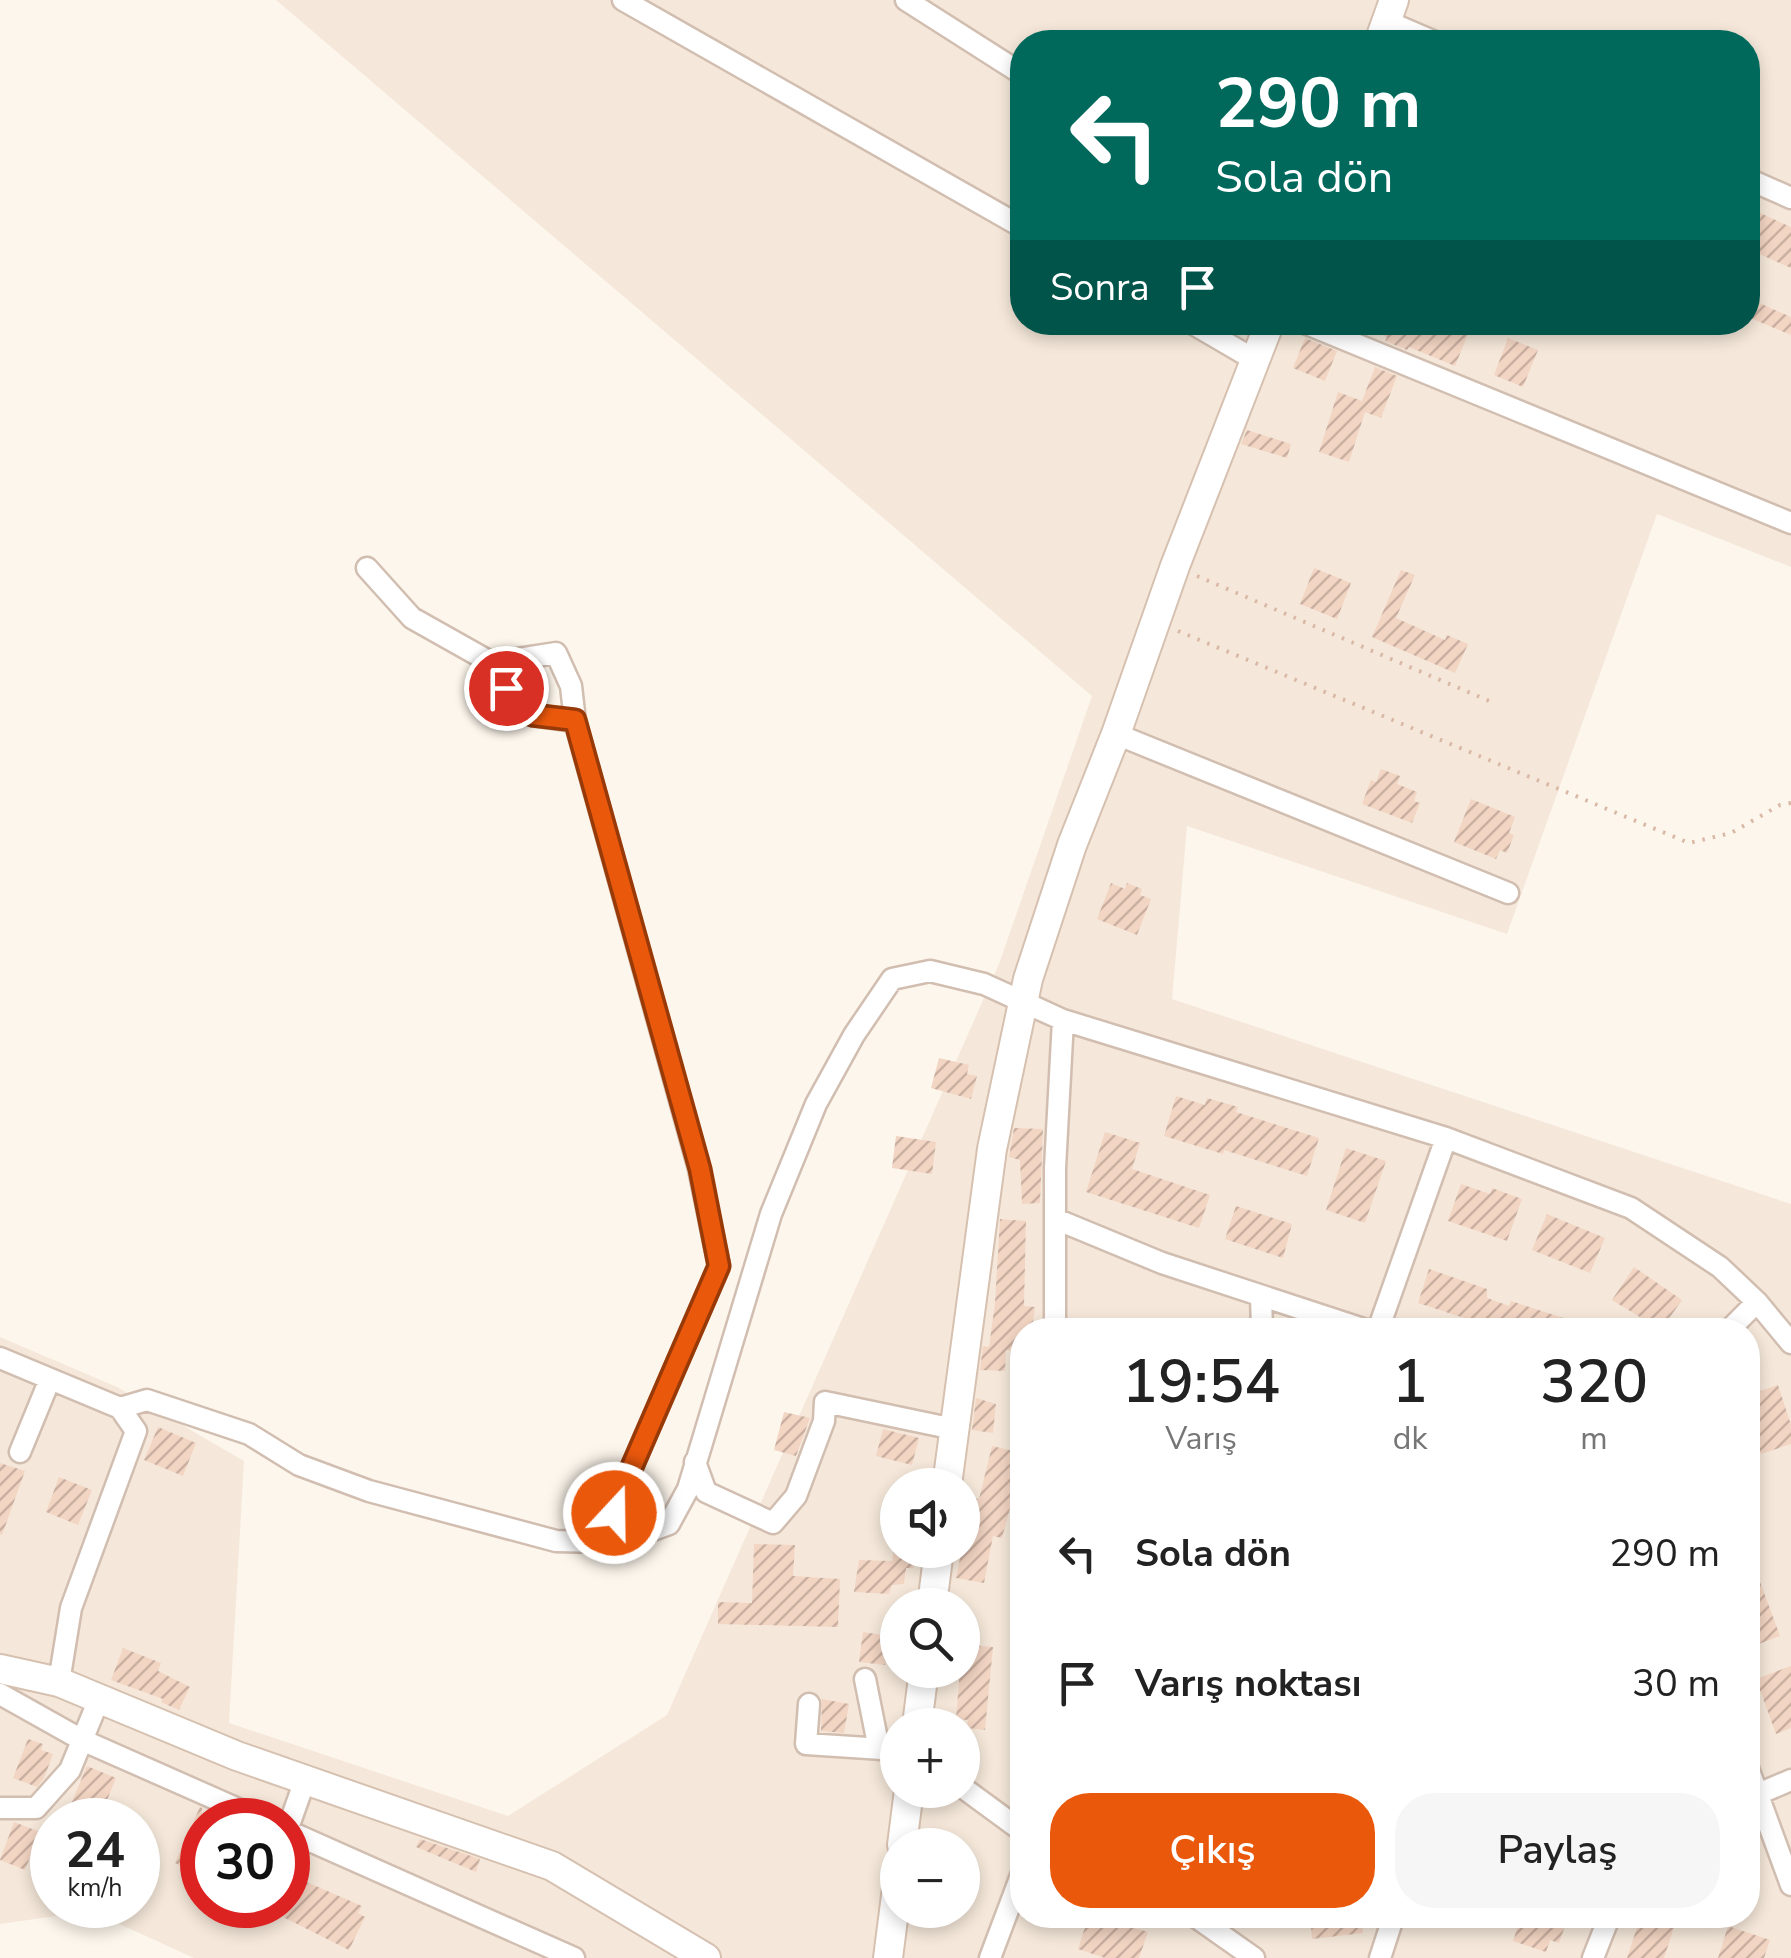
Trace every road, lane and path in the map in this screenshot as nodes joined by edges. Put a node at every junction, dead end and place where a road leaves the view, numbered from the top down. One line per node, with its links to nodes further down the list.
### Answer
1 (623, 0): 6 (street)
2 (907, 0): 3 (street)
3 (1010, 66)
4 (1760, 184): 5 (street)
5 (1791, 198)
6 (1010, 220)
7 (1213, 335): 10 (street)
8 (1265, 335): 10 (street)
9 (1334, 335): 11 (street)
10 (1256, 360): 12 (street)
11 (1791, 523)
12 (1174, 566): 14 (street); 16 (path)
13 (368, 568): 15 (street)
14 (1156, 622): 18 (street); 19 (path)
15 (492, 663): 17 (street); 17 (street)
16 (1494, 703)
17 (575, 720): 40 (street)
18 (1116, 734): 20 (street); 21 (street)
19 (1791, 803)
20 (1508, 893)
21 (1023, 1000): 22 (street); 36 (street); 38 (street)
22 (1064, 1020): 23 (street); 24 (street)
23 (1446, 1138): 26 (street); 30 (street)
24 (1058, 1220): 25 (street); 27 (street)
25 (1261, 1296): 28 (street); 29 (street)
26 (1757, 1302): 31 (street); 32 (street)
27 (1056, 1318)
28 (1262, 1318)
29 (1329, 1318)
30 (1382, 1318)
31 (1742, 1318)
32 (1791, 1343)
33 (0, 1358): 34 (street)
34 (50, 1379): 35 (street); 37 (street)
35 (120, 1408): 40 (street); 43 (street)
36 (954, 1429): 38 (street); 39 (street)
37 (20, 1452)
38 (694, 1460): 40 (street)
39 (949, 1468)
40 (639, 1534)
41 (0, 1668): 43 (street)
42 (865, 1679): 47 (street)
43 (59, 1682): 45 (street)
44 (0, 1694): 48 (street)
45 (99, 1699): 48 (street); 50 (street)
46 (809, 1704): 49 (street)
47 (880, 1725)
48 (82, 1740): 53 (street); 57 (street)
49 (880, 1749)
50 (306, 1780): 54 (street); 68 (street)
51 (1791, 1780): 52 (street)
52 (1760, 1793)
53 (213, 1798)
54 (300, 1798)
55 (1760, 1799): 60 (street)
56 (980, 1800): 58 (street)
57 (0, 1808)
58 (1010, 1821)
59 (310, 1840): 67 (street)
60 (1791, 1884)
61 (1010, 1905): 70 (street)
62 (892, 1928): 69 (street)
63 (1209, 1928): 66 (street)
64 (1390, 1928): 71 (street)
65 (1605, 1928): 72 (street)
66 (1247, 1957)
67 (574, 1958)
68 (706, 1958)
69 (888, 1958)
70 (990, 1958)
71 (1380, 1958)
72 (1594, 1958)

